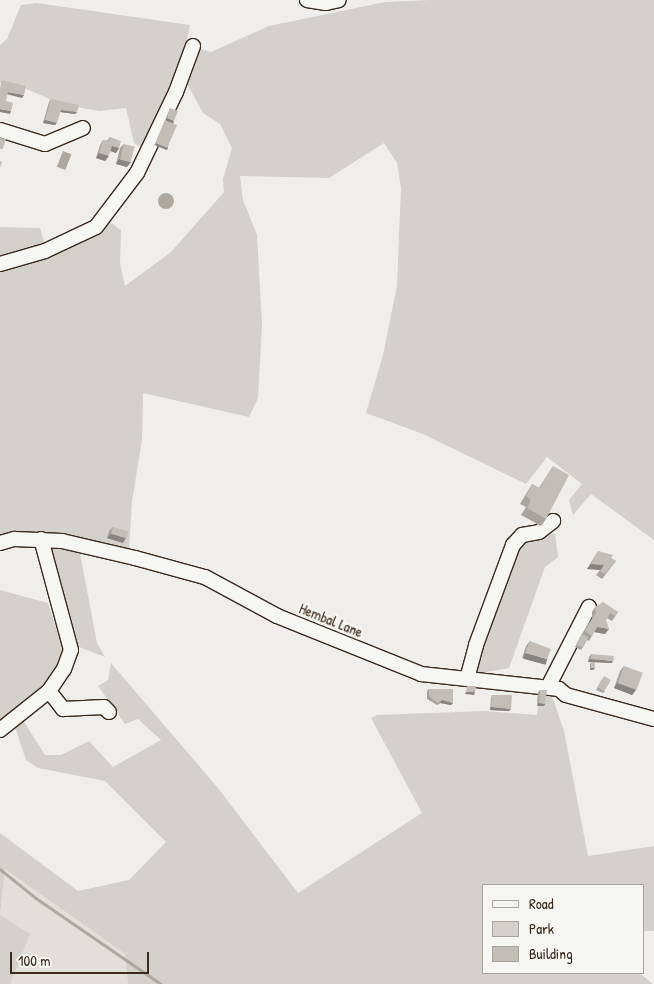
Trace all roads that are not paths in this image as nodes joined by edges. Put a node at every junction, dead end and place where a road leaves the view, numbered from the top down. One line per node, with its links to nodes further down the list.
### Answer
1 (307, 0): 2 (street)
2 (330, 1)
3 (193, 46): 6 (street)
4 (83, 128): 5 (street)
5 (0, 130)
6 (0, 264)
7 (553, 521): 11 (street)
8 (41, 539): 9 (street, Hembal Lane); 11 (street, Hembal Lane); 13 (street)
9 (0, 543)
10 (589, 607): 12 (street)
11 (467, 679): 12 (street, Hembal Lane)
12 (548, 688): 15 (street, Hembal Lane)
13 (49, 691): 14 (street); 16 (street)
14 (109, 712)
15 (654, 719)
16 (0, 730)

